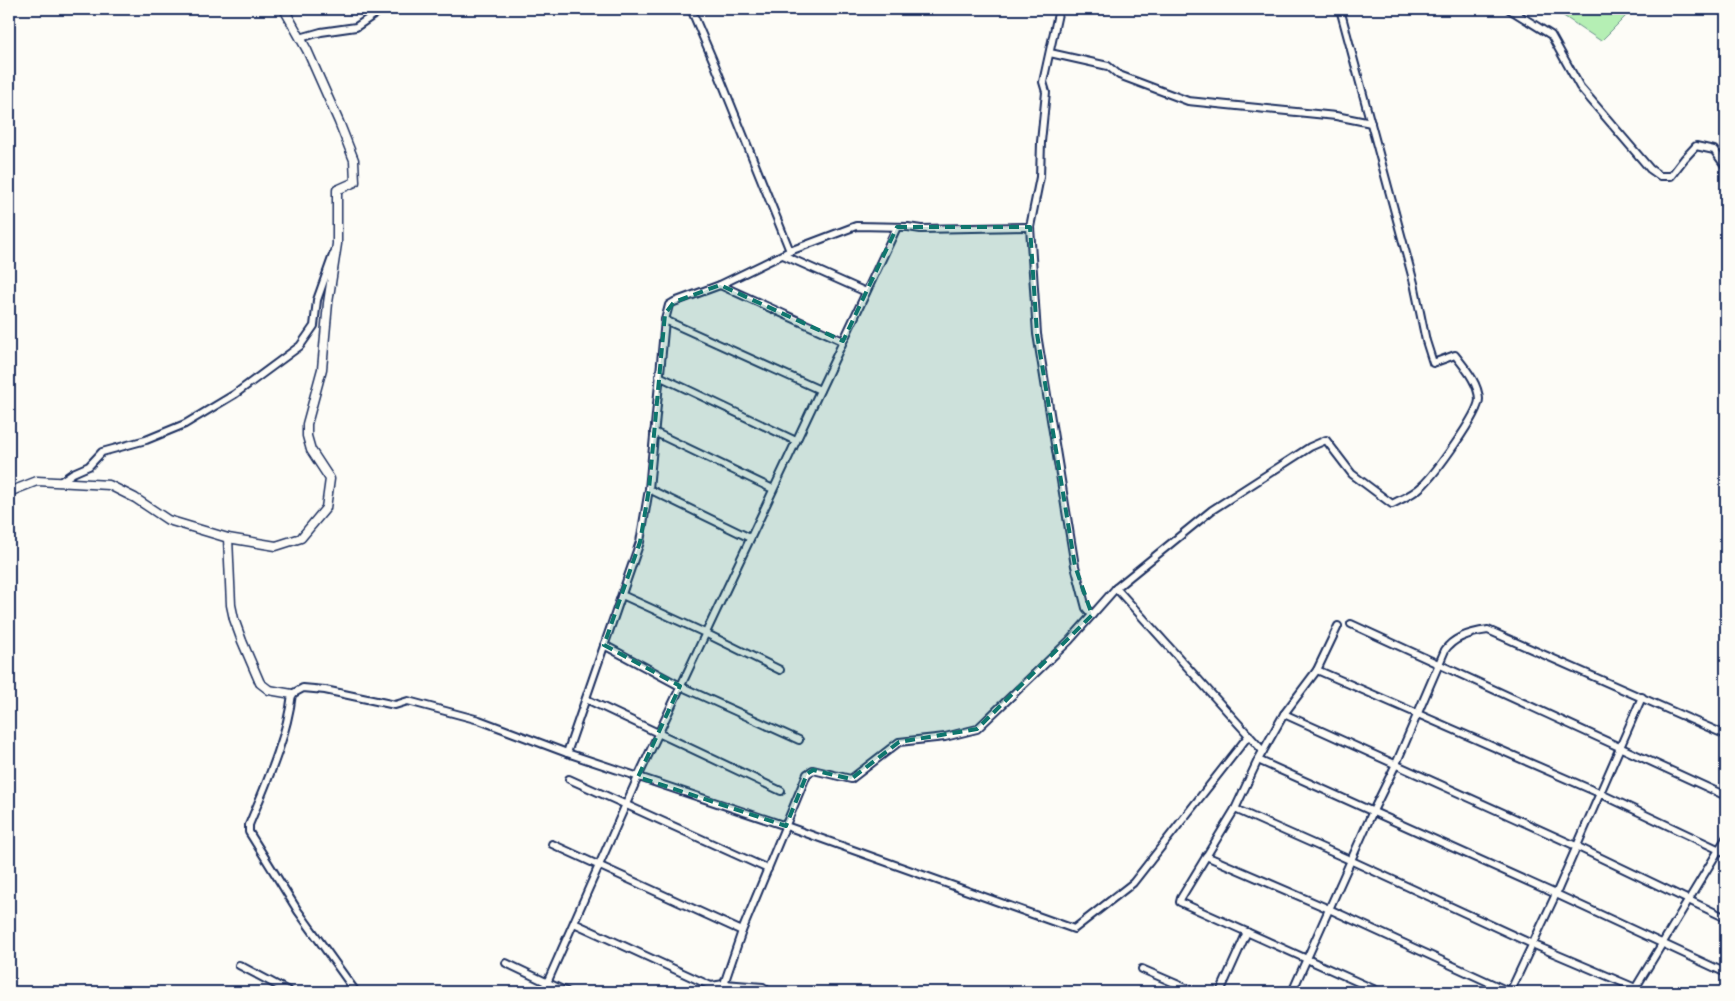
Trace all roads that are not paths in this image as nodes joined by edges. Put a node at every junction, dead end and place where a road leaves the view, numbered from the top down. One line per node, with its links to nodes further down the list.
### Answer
1 (284, 9): 7 (street)
2 (395, 9): 7 (street)
3 (691, 9): 14 (street)
4 (1059, 9): 8 (street)
5 (1340, 9): 9 (street)
6 (1509, 9): 10 (street)
7 (300, 38): 13 (street)
8 (1050, 53): 9 (street); 12 (street)
9 (1371, 123): 30 (street)
10 (1726, 167)
11 (897, 227): 12 (street); 14 (street); 17 (street)
12 (1030, 227): 32 (street)
13 (337, 244): 24 (street); 28 (street)
14 (790, 251): 15 (street)
15 (783, 255): 16 (street); 17 (street)
16 (720, 285): 18 (street); 19 (street)
17 (866, 292): 19 (street)
18 (664, 320): 20 (street); 21 (street)
19 (843, 341): 21 (street)
20 (659, 376): 22 (street); 23 (street)
21 (820, 390): 23 (street)
22 (654, 432): 25 (street); 26 (street)
23 (796, 441): 26 (street)
24 (60, 482): 27 (street); 28 (street)
25 (650, 489): 29 (street); 31 (street)
26 (773, 489): 29 (street)
27 (9, 492)
28 (228, 538): 41 (street)
29 (750, 538): 35 (street)
30 (1116, 588): 32 (street); 47 (street)
31 (622, 595): 35 (street); 36 (street)
32 (1092, 615): 63 (street)
33 (1352, 624): 37 (street)
34 (1338, 626): 39 (street)
35 (705, 633): 38 (street); 40 (street)
36 (604, 645): 40 (street); 43 (street)
37 (1438, 664): 42 (street); 45 (street); 50 (street)
38 (780, 670)
39 (1317, 670): 44 (street); 45 (street)
40 (680, 686): 46 (street); 49 (street)
41 (292, 694): 52 (street); 91 (street)
42 (1642, 697): 48 (street); 50 (street)
43 (586, 699): 46 (street); 52 (street)
44 (1284, 714): 51 (street); 54 (street)
45 (1418, 714): 54 (street); 58 (street)
46 (659, 732): 55 (street); 57 (street)
47 (1249, 734): 51 (street); 63 (street)
48 (1726, 735)
49 (800, 740)
50 (1619, 748): 58 (street); 59 (street)
51 (1263, 751): 53 (street)
52 (567, 753): 55 (street)
53 (1258, 760): 61 (street); 62 (street)
54 (1396, 764): 62 (street); 66 (street)
55 (638, 777): 60 (street); 63 (street)
56 (569, 779): 60 (street)
57 (781, 791)
58 (1599, 793): 66 (street); 67 (street)
59 (1726, 796)
60 (625, 805): 71 (street); 72 (street)
61 (1235, 809): 69 (street); 70 (street)
62 (1373, 811): 70 (street); 73 (street)
63 (786, 826): 72 (street)
64 (1726, 838): 67 (street)
65 (552, 844): 71 (street)
66 (1576, 846): 73 (street); 74 (street)
67 (1719, 850): 68 (street); 74 (street)
68 (1726, 853)
69 (1206, 856): 75 (street); 79 (street)
70 (1352, 861): 75 (street); 80 (street)
71 (600, 865): 77 (street); 78 (street)
72 (768, 869): 78 (street)
73 (1556, 894): 80 (street); 81 (street)
74 (1688, 900): 76 (street); 81 (street)
75 (1329, 910): 82 (street); 99 (street)
76 (1726, 918)
77 (574, 923): 87 (street); 88 (street)
78 (742, 931): 88 (street)
79 (1247, 932): 82 (street); 96 (street)
80 (1532, 944): 89 (street); 99 (street)
81 (1662, 944): 86 (street); 89 (street)
82 (1307, 959): 97 (street); 98 (street)
83 (506, 963): 87 (street)
84 (239, 965): 90 (street)
85 (1142, 969): 95 (street)
86 (1726, 973)
87 (548, 984): 92 (street); 93 (street)
88 (724, 984): 94 (street)
89 (1634, 990): 100 (street)
90 (290, 992)
91 (356, 992)
92 (543, 992)
93 (567, 992)
94 (769, 992)
95 (1195, 992)
96 (1220, 992)
97 (1292, 992)
98 (1380, 992)
99 (1510, 992)
100 (1645, 992)

